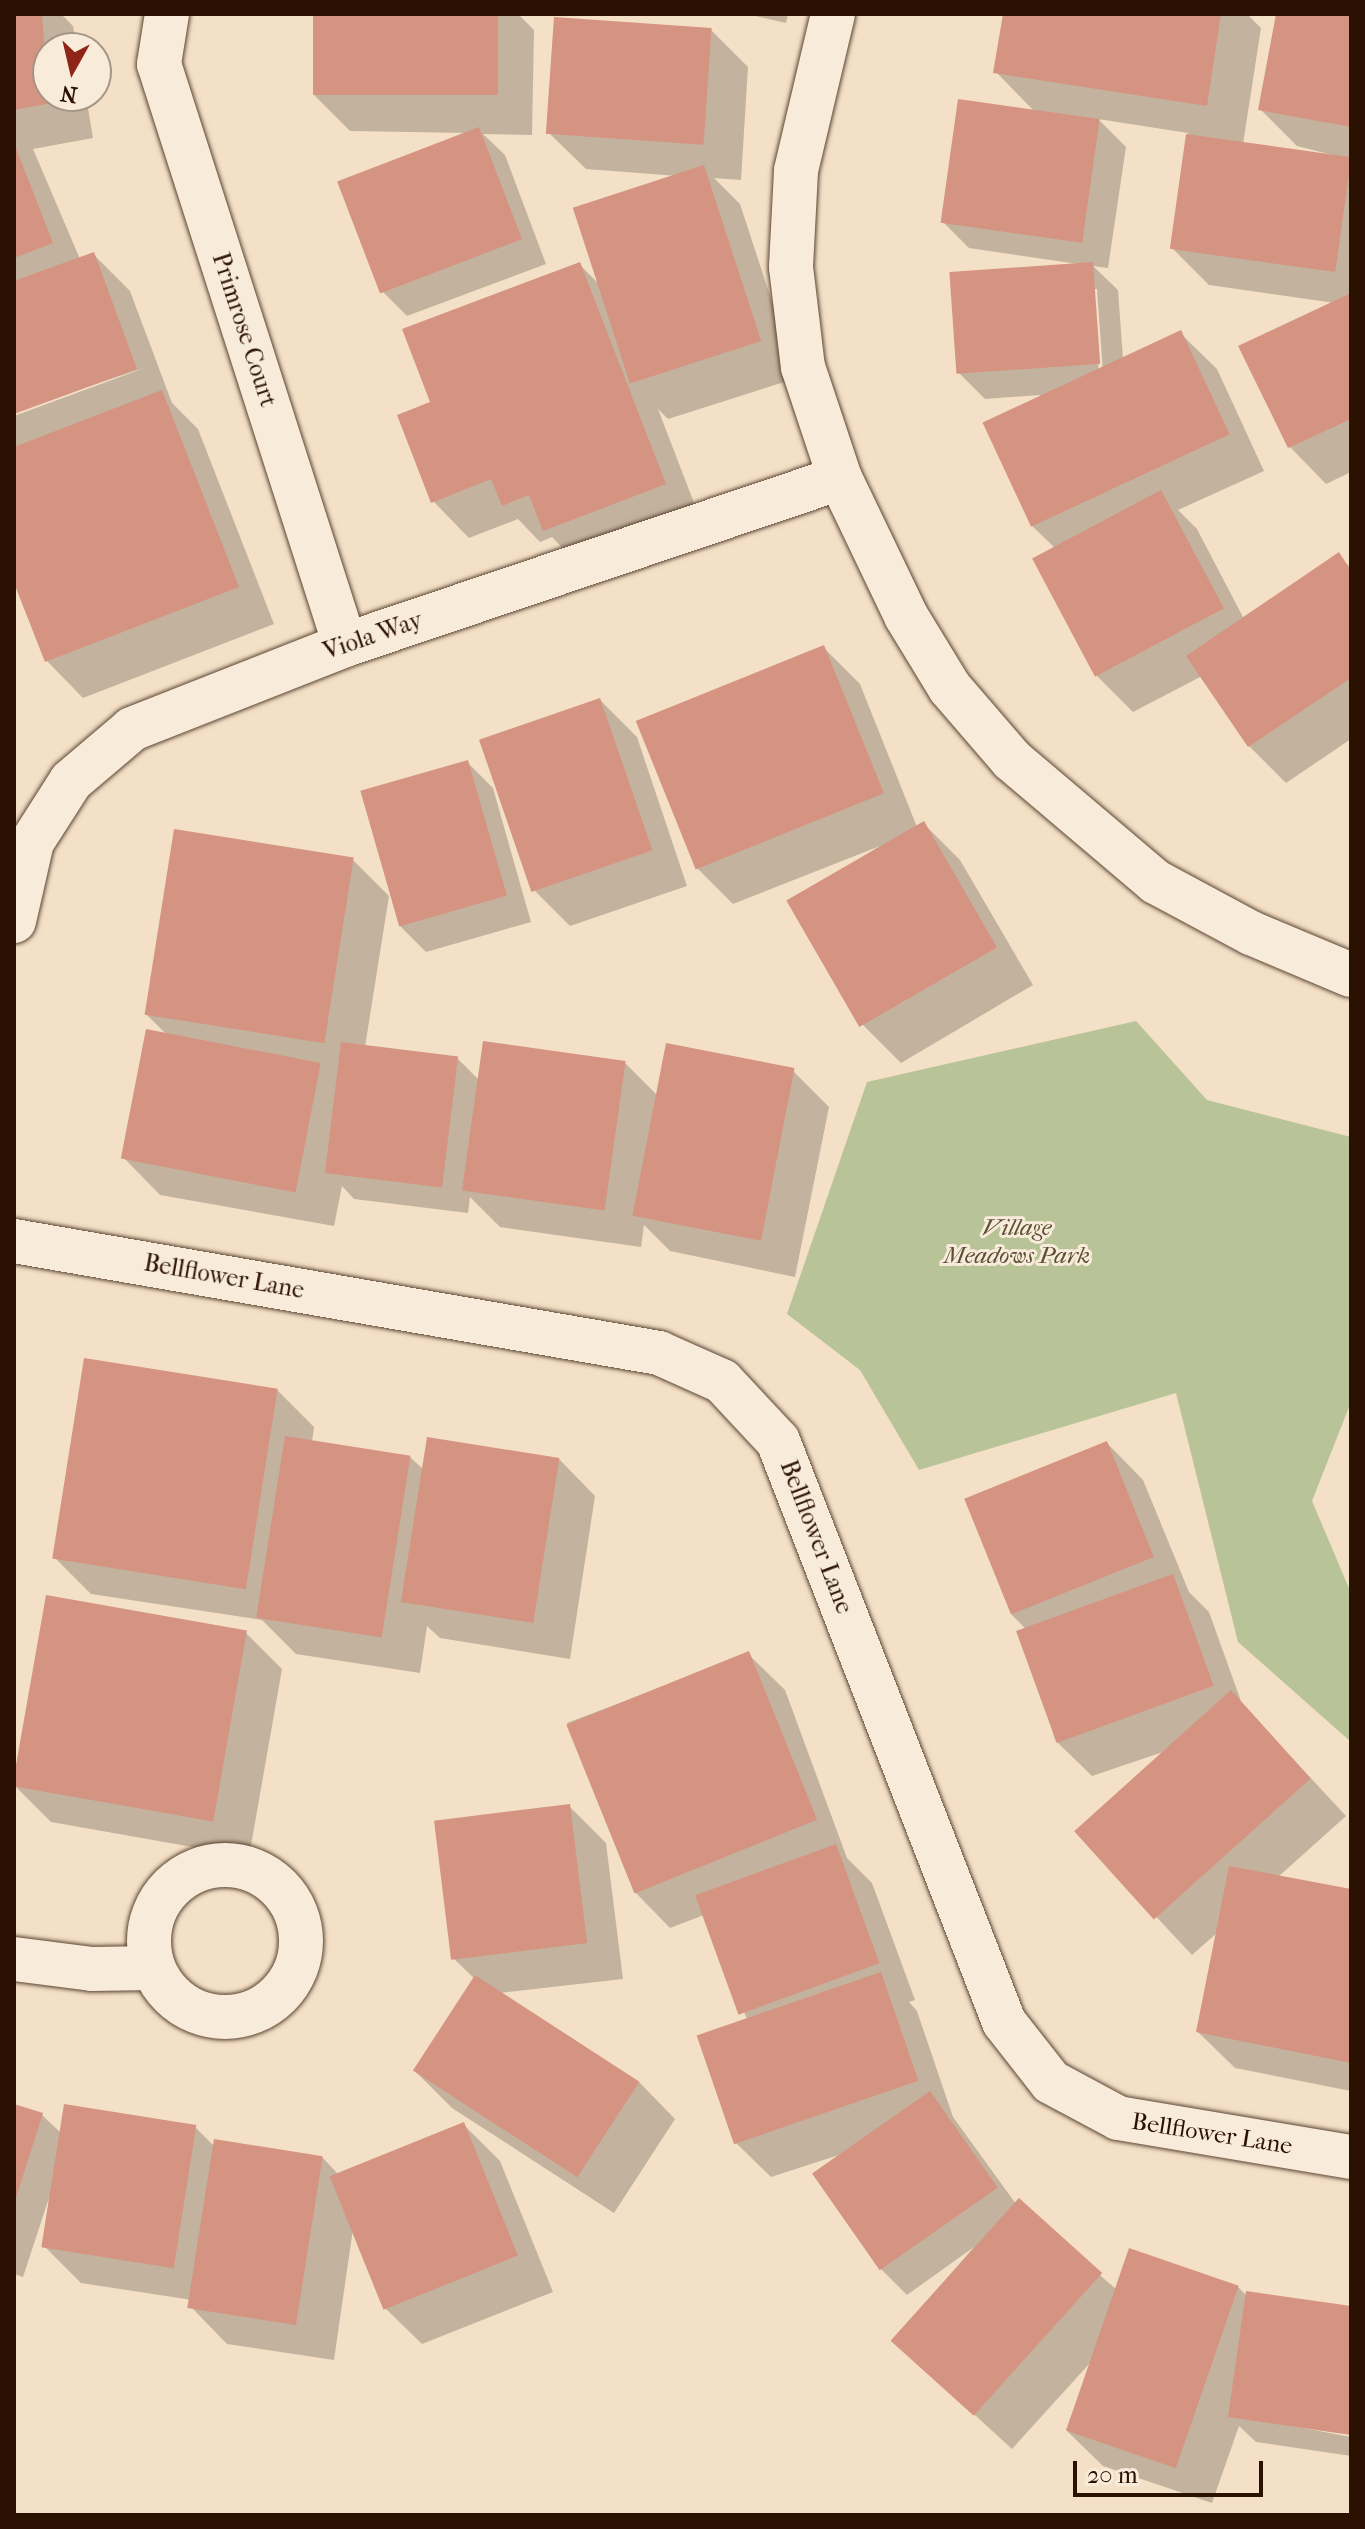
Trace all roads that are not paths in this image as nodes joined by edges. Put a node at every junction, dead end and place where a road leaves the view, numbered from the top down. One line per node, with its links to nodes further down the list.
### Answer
1 (167, 14): 4 (street, Primrose Court)
2 (833, 14): 3 (street)
3 (840, 478): 4 (street, Viola Way); 6 (street)
4 (345, 645): 5 (street, Viola Way)
5 (14, 921)
6 (1351, 975)
7 (14, 1241): 10 (street, Bellflower Lane)
8 (14, 1959): 9 (street)
9 (153, 1968)
10 (1351, 2157)

